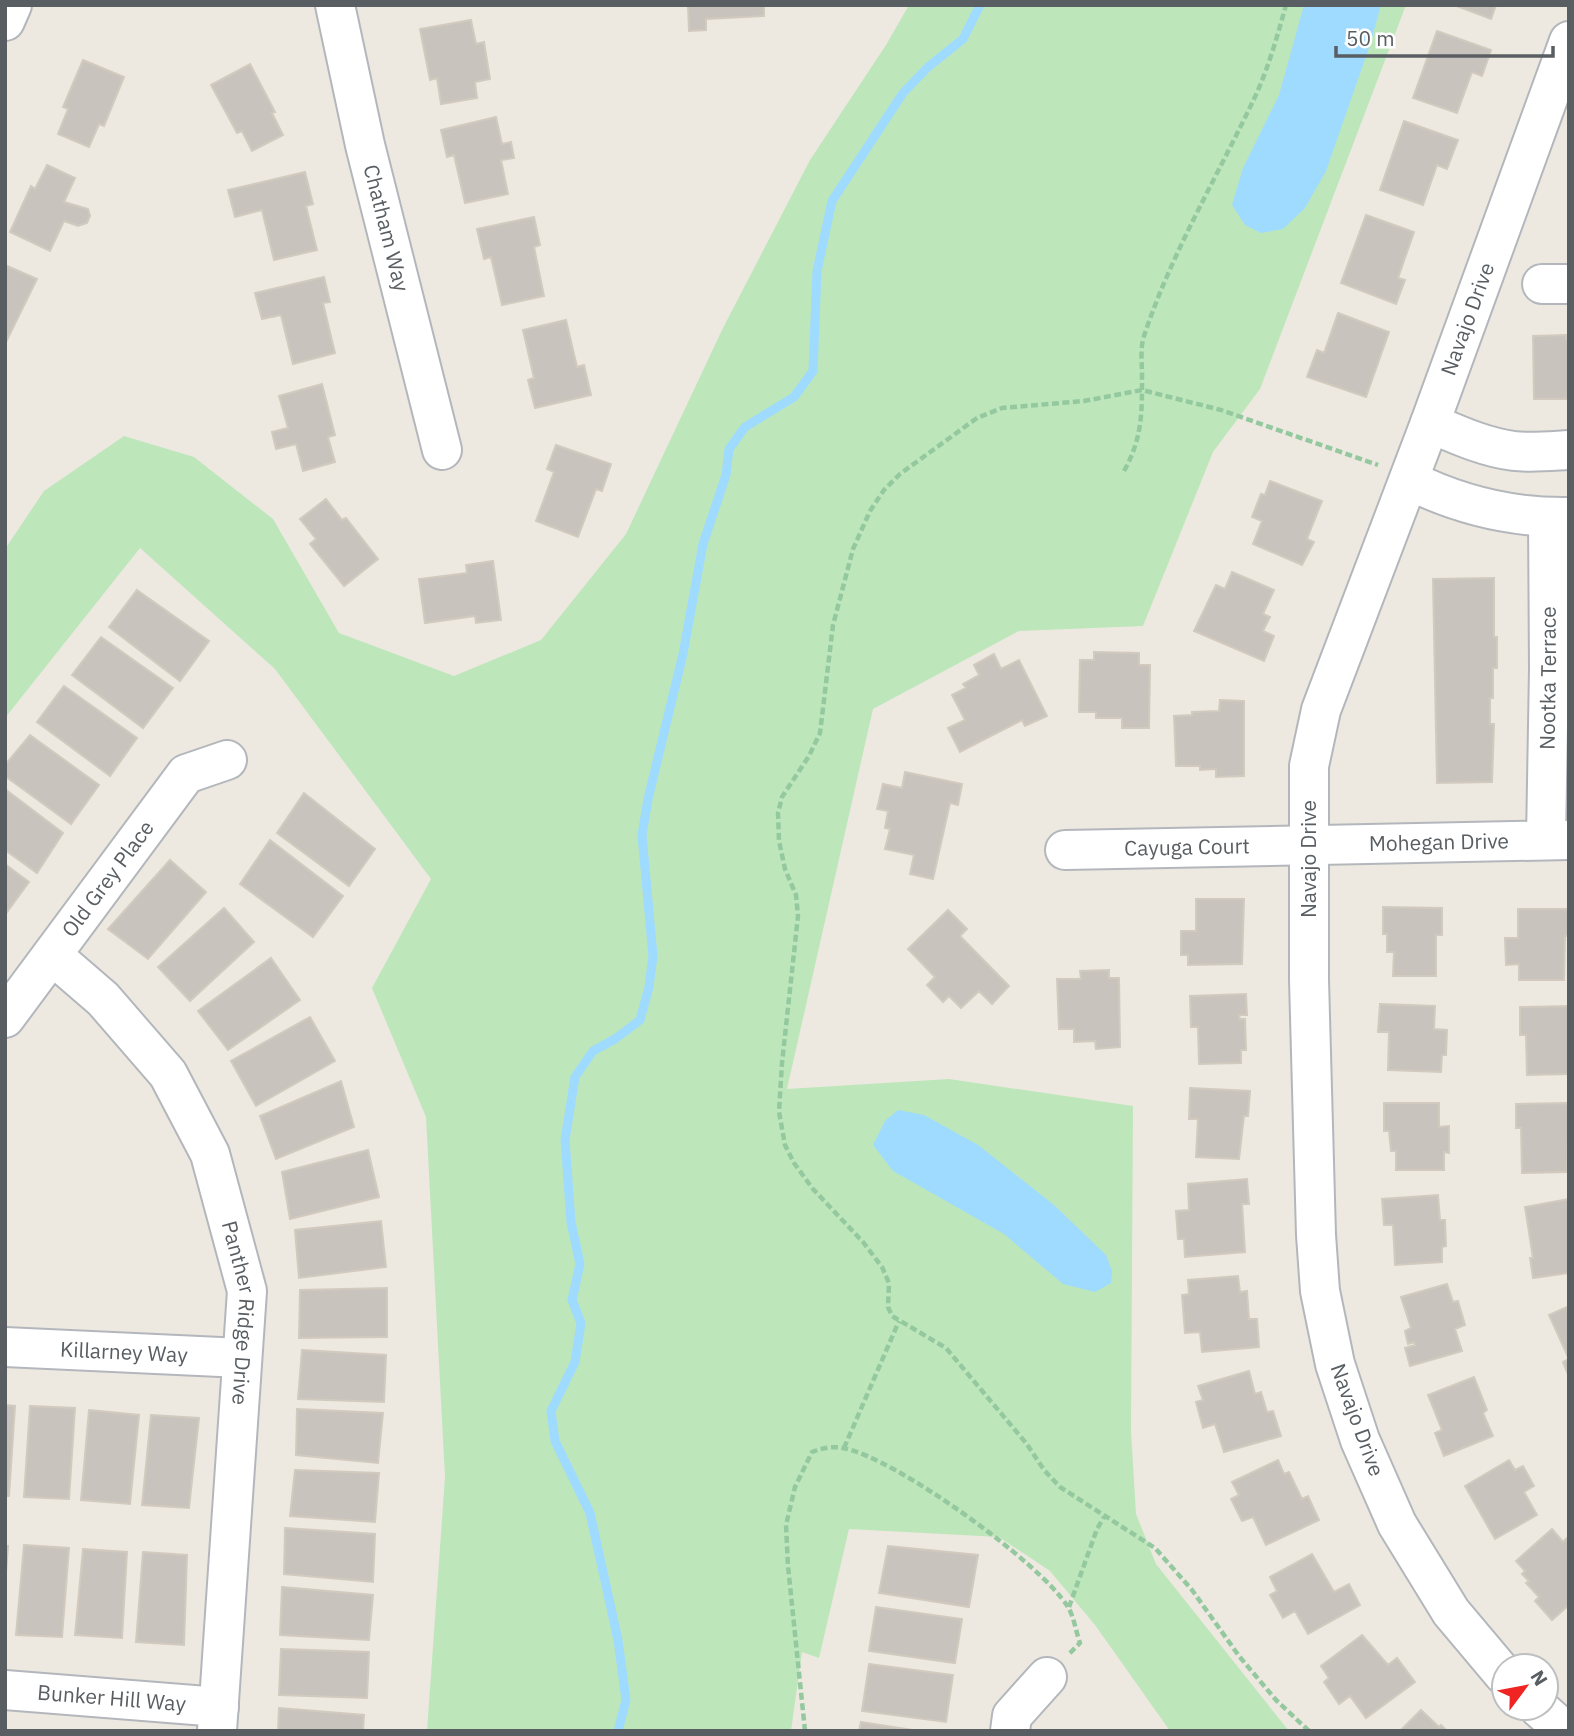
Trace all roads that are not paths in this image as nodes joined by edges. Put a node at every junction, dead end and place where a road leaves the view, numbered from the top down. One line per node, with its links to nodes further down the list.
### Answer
1 (12, 5): 3 (street)
2 (335, 5): 6 (street, Chatham Way)
3 (5, 21)
4 (1569, 41): 5 (street, Navajo Drive)
5 (1430, 423): 7 (street); 8 (street, Navajo Drive)
6 (442, 450)
7 (1569, 450)
8 (1409, 480): 9 (street); 13 (street, Navajo Drive)
9 (1558, 517): 10 (street, Nootka Terrace)
10 (1559, 669): 12 (street, Nootka Terrace)
11 (227, 760): 15 (street, Old Grey Place)
12 (1558, 839): 13 (street, Mohegan Drive)
13 (1309, 845): 14 (street, Cayuga Court); 19 (street, Navajo Drive)
14 (1065, 850)
15 (52, 955): 16 (street, Old Grey Place); 18 (street, Panther Ridge Drive)
16 (5, 1018)
17 (5, 1347): 18 (street, Killarney Way)
18 (242, 1358): 22 (street, Panther Ridge Drive)
19 (1490, 1658)
20 (1046, 1677): 23 (street)
21 (5, 1690): 22 (street, Bunker Hill Way)
22 (218, 1719)
23 (1010, 1731)

